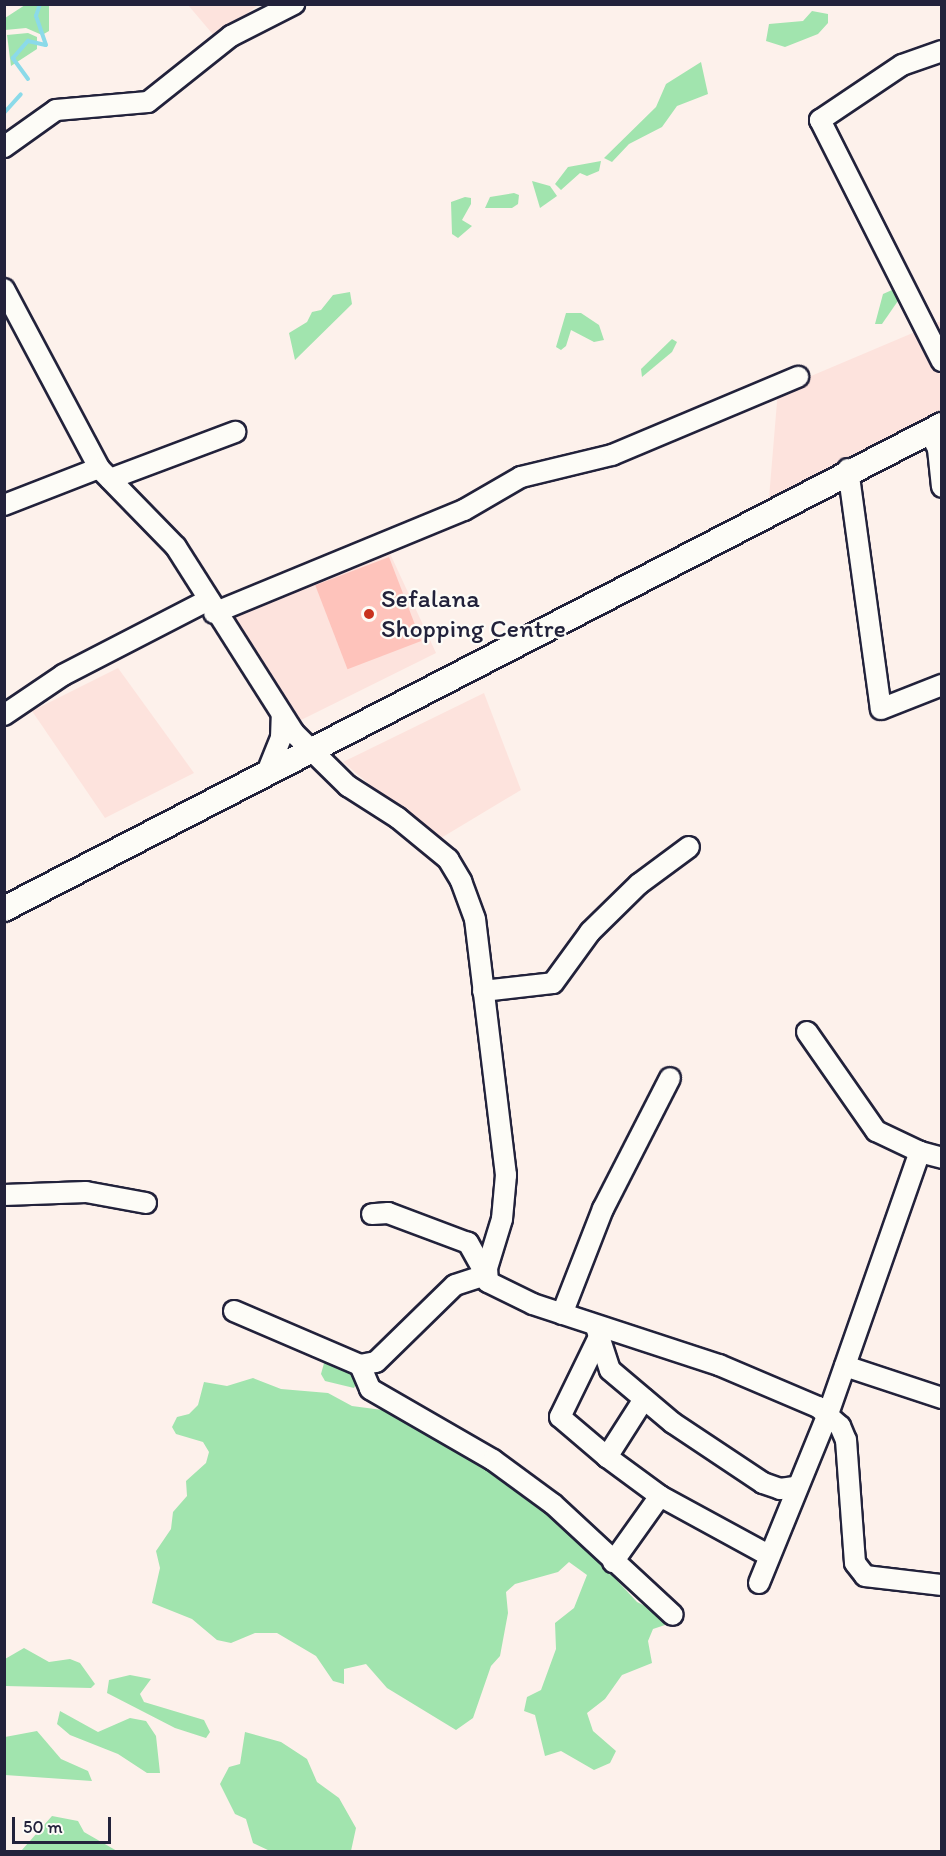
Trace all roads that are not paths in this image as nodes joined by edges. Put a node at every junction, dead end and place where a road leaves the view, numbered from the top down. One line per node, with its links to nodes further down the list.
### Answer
1 (294, 4): 3 (street)
2 (942, 51): 5 (street)
3 (4, 147)
4 (4, 289): 10 (street)
5 (942, 361)
6 (798, 377): 13 (street)
7 (935, 428): 9 (main road); 11 (street)
8 (235, 432): 10 (street)
9 (848, 469): 14 (street); 17 (main road)
10 (104, 473): 12 (street); 13 (street)
11 (942, 487)
12 (4, 505)
13 (211, 607): 15 (street); 16 (street)
14 (942, 685)
15 (4, 715)
16 (282, 715): 17 (street); 18 (street)
17 (307, 749): 18 (main road); 21 (street)
18 (268, 770): 20 (main road)
19 (689, 847): 21 (street)
20 (4, 909)
21 (483, 991): 29 (street)
22 (807, 1032): 24 (street)
23 (670, 1078): 31 (street)
24 (920, 1152): 25 (street); 34 (street)
25 (942, 1158)
26 (4, 1195): 27 (street)
27 (146, 1203)
28 (372, 1214): 29 (street)
29 (486, 1275): 31 (street); 33 (street)
30 (234, 1311): 33 (street)
31 (562, 1314): 32 (street)
32 (598, 1332): 36 (street); 37 (street); 38 (street)
33 (360, 1365): 42 (street)
34 (845, 1366): 35 (street); 37 (street)
35 (942, 1398)
36 (644, 1399): 38 (street); 39 (street)
37 (828, 1414): 39 (street); 44 (street)
38 (607, 1457): 40 (street)
39 (795, 1487): 41 (street)
40 (660, 1496): 41 (street); 42 (street)
41 (768, 1555): 43 (street)
42 (613, 1562): 45 (street)
43 (759, 1583)
44 (942, 1585)
45 (673, 1615)

